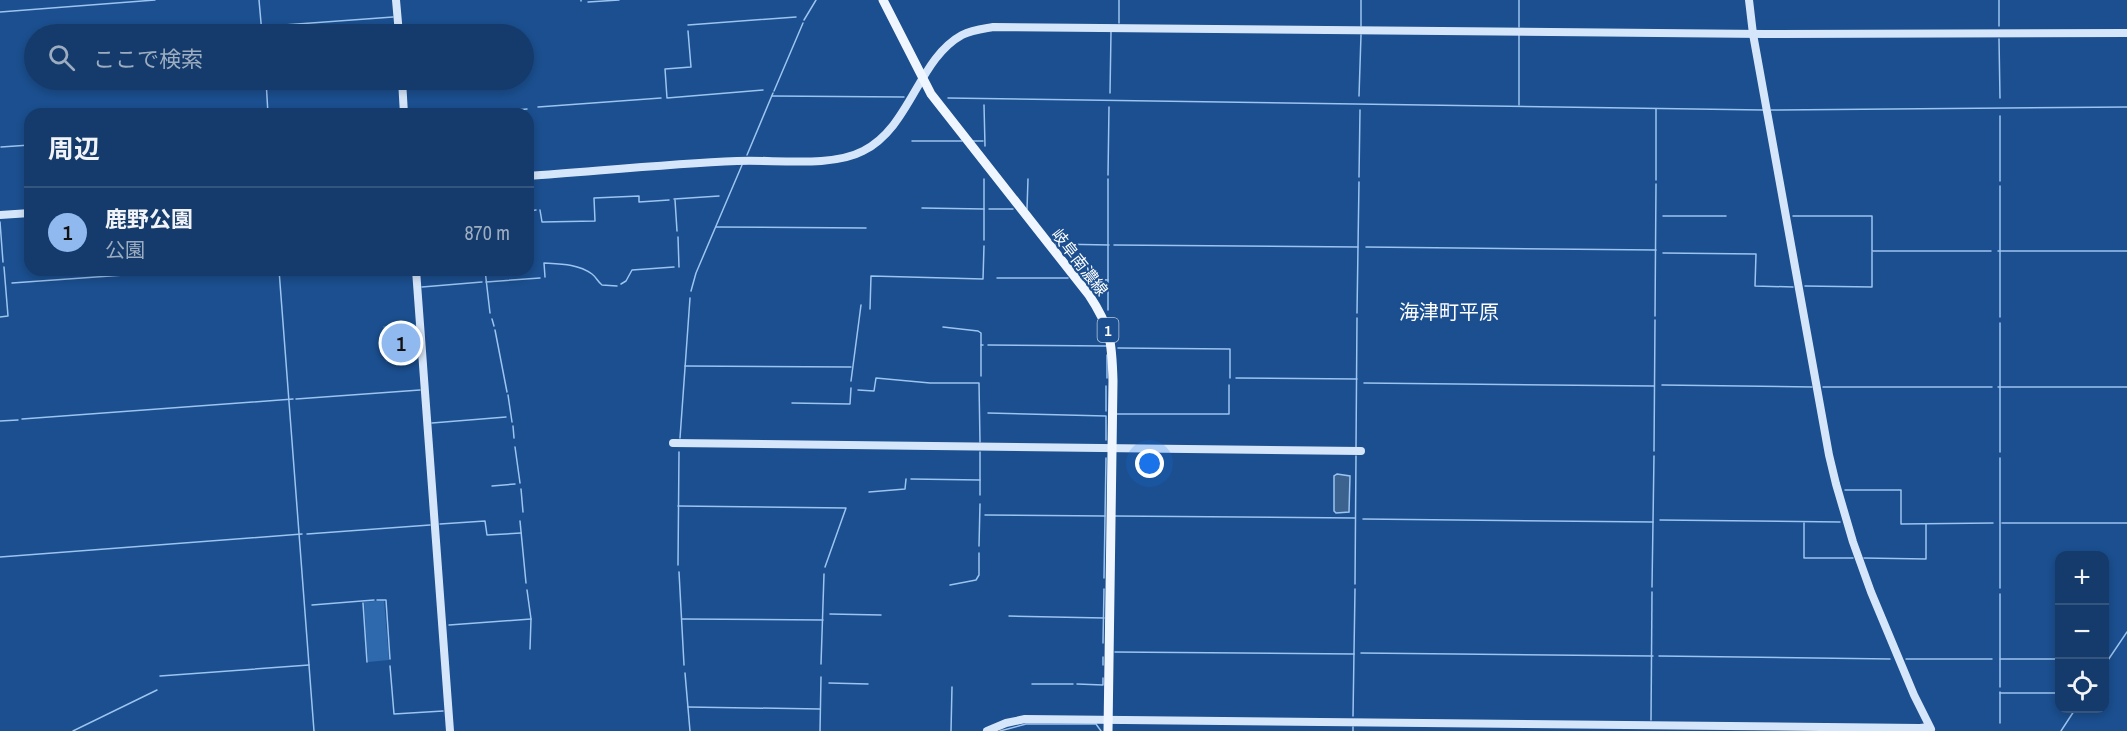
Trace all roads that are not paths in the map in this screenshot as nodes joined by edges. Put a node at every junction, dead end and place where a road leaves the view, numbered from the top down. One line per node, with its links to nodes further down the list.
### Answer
1 (396, 0): 4 (street)
2 (883, 0): 7 (main road, 岐阜南濃線 / 1)
3 (1749, 0): 6 (street)
4 (398, 24)
5 (2127, 33): 6 (street)
6 (1753, 34): 7 (street); 18 (street)
7 (923, 80): 10 (street); 15 (main road, 岐阜南濃線 / 1)
8 (403, 90): 9 (street)
9 (404, 108)
10 (534, 176)
11 (24, 213): 12 (street)
12 (0, 215)
13 (416, 276): 19 (street)
14 (673, 443): 15 (street)
15 (1112, 448): 16 (street); 17 (main road, 岐阜南濃線 / 1)
16 (1361, 451)
17 (1108, 719): 18 (street); 20 (street); 21 (main road, 岐阜南濃線 / 1)
18 (1930, 729)
19 (450, 731)
20 (987, 731)
21 (1108, 731)

